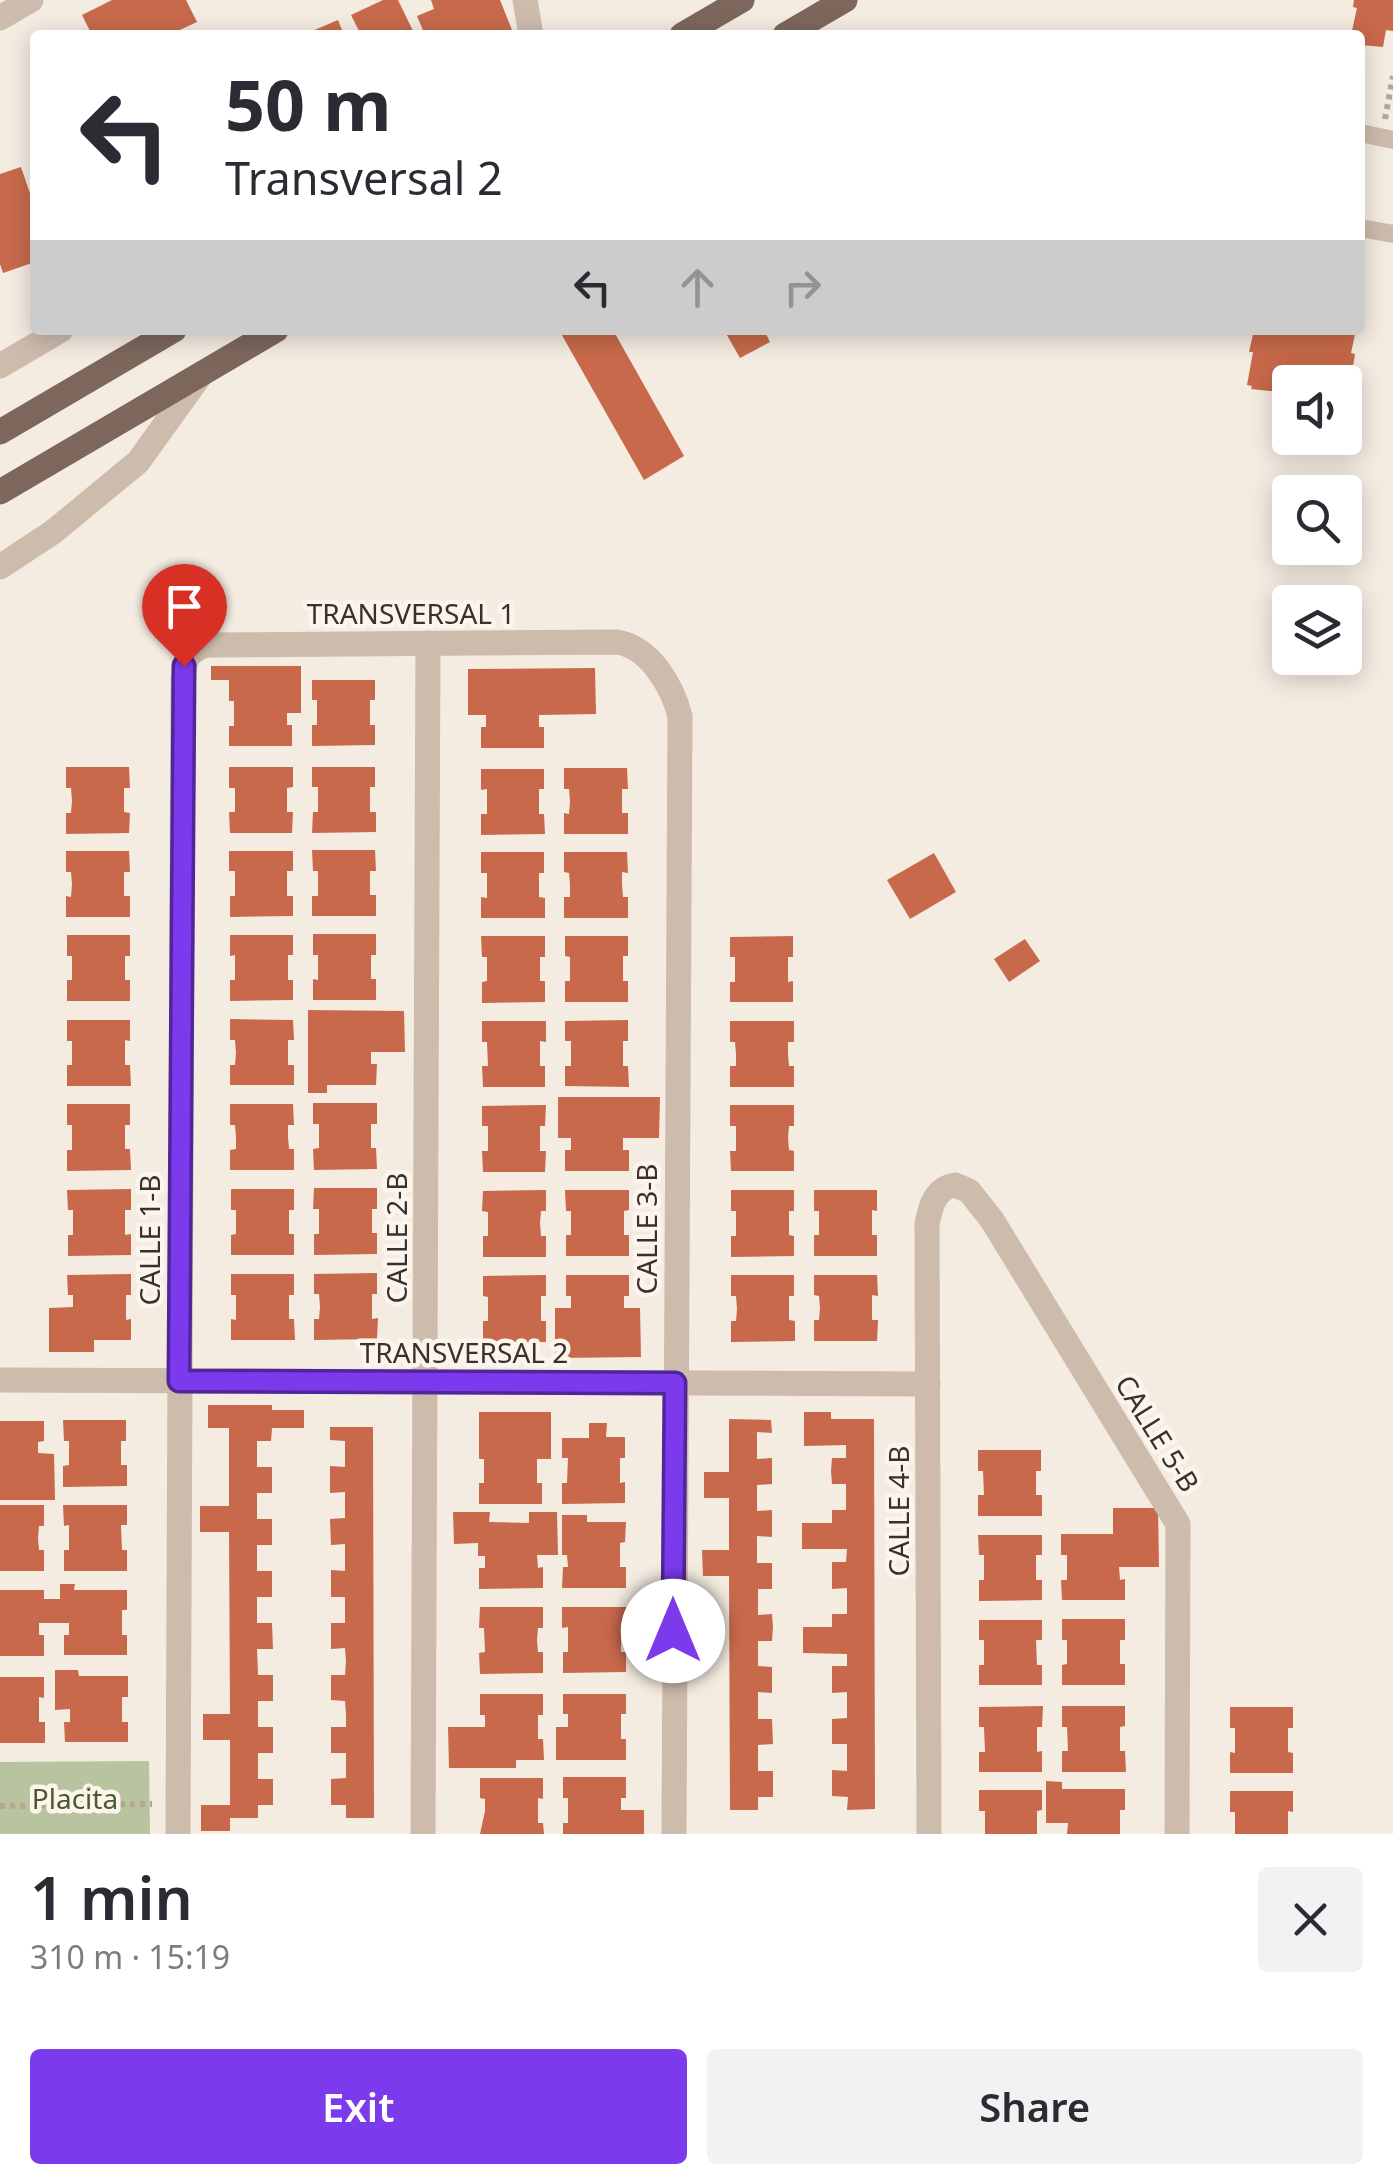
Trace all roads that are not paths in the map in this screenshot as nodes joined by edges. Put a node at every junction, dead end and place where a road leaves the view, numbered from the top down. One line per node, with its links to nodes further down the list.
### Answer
1 (31, 0): 5 (street)
2 (526, 0): 6 (street)
3 (742, 0): 7 (main road)
4 (846, 0): 8 (main road)
5 (0, 18)
6 (530, 30)
7 (691, 30)
8 (794, 30)
9 (1365, 229): 10 (lane)
10 (1393, 234)
11 (53, 335): 14 (street)
12 (165, 335): 16 (main road)
13 (268, 335): 15 (main road)
14 (0, 366)
15 (202, 374): 17 (main road); 18 (street)
16 (0, 432)
17 (0, 492)
18 (0, 567)
19 (428, 643): 20 (street, TRANSVERSAL 1); 21 (street, TRANSVERSAL 1); 25 (street, CALLE 2-B)
20 (630, 644): 26 (street, CALLE 3-B)
21 (193, 650): 24 (street, CALLE 1-B)
22 (939, 1192): 27 (street, CALLE 4-B); 32 (street, CALLE 5-B)
23 (0, 1380): 24 (street, TRANSVERSAL 2)
24 (179, 1381): 25 (street, TRANSVERSAL 2); 28 (street, CALLE 1-B)
25 (425, 1382): 26 (street, TRANSVERSAL 2); 29 (street, CALLE 2-B)
26 (675, 1383): 27 (street, TRANSVERSAL 2); 30 (street, CALLE 3-B)
27 (928, 1384): 31 (street, CALLE 4-B)
28 (178, 1834)
29 (423, 1834)
30 (674, 1834)
31 (929, 1834)
32 (1177, 1834)

